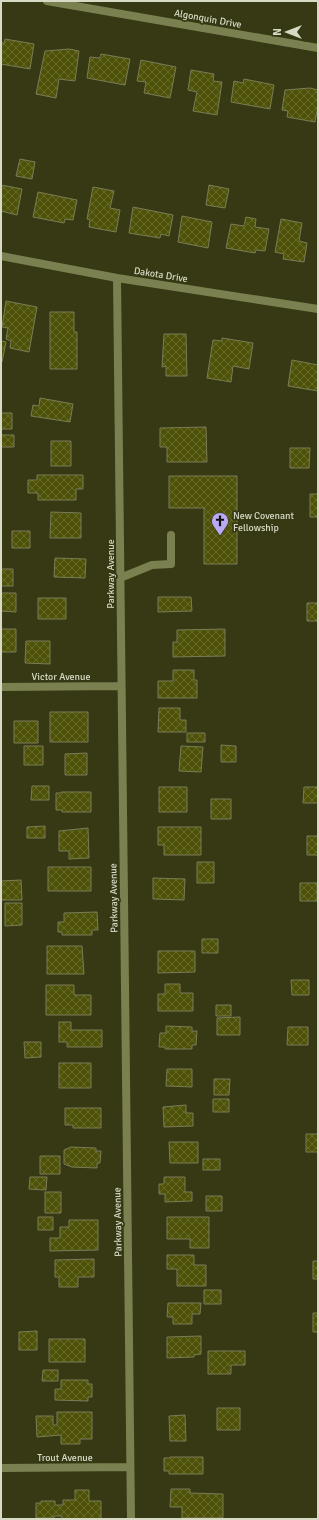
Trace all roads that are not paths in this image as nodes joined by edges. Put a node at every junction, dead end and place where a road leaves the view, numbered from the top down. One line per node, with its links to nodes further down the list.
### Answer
1 (47, 1): 2 (street, Algonquin Drive)
2 (318, 48)
3 (1, 256): 4 (street, Dakota Drive)
4 (117, 278): 5 (street, Dakota Drive); 7 (street, Parkway Avenue)
5 (318, 309)
6 (171, 535): 7 (street)
7 (120, 578): 8 (street, Parkway Avenue)
8 (120, 686): 9 (street, Victor Avenue); 10 (street, Parkway Avenue)
9 (1, 687)
10 (130, 1466): 11 (street, Trout Avenue); 12 (street, Parkway Avenue)
11 (1, 1468)
12 (131, 1519)

